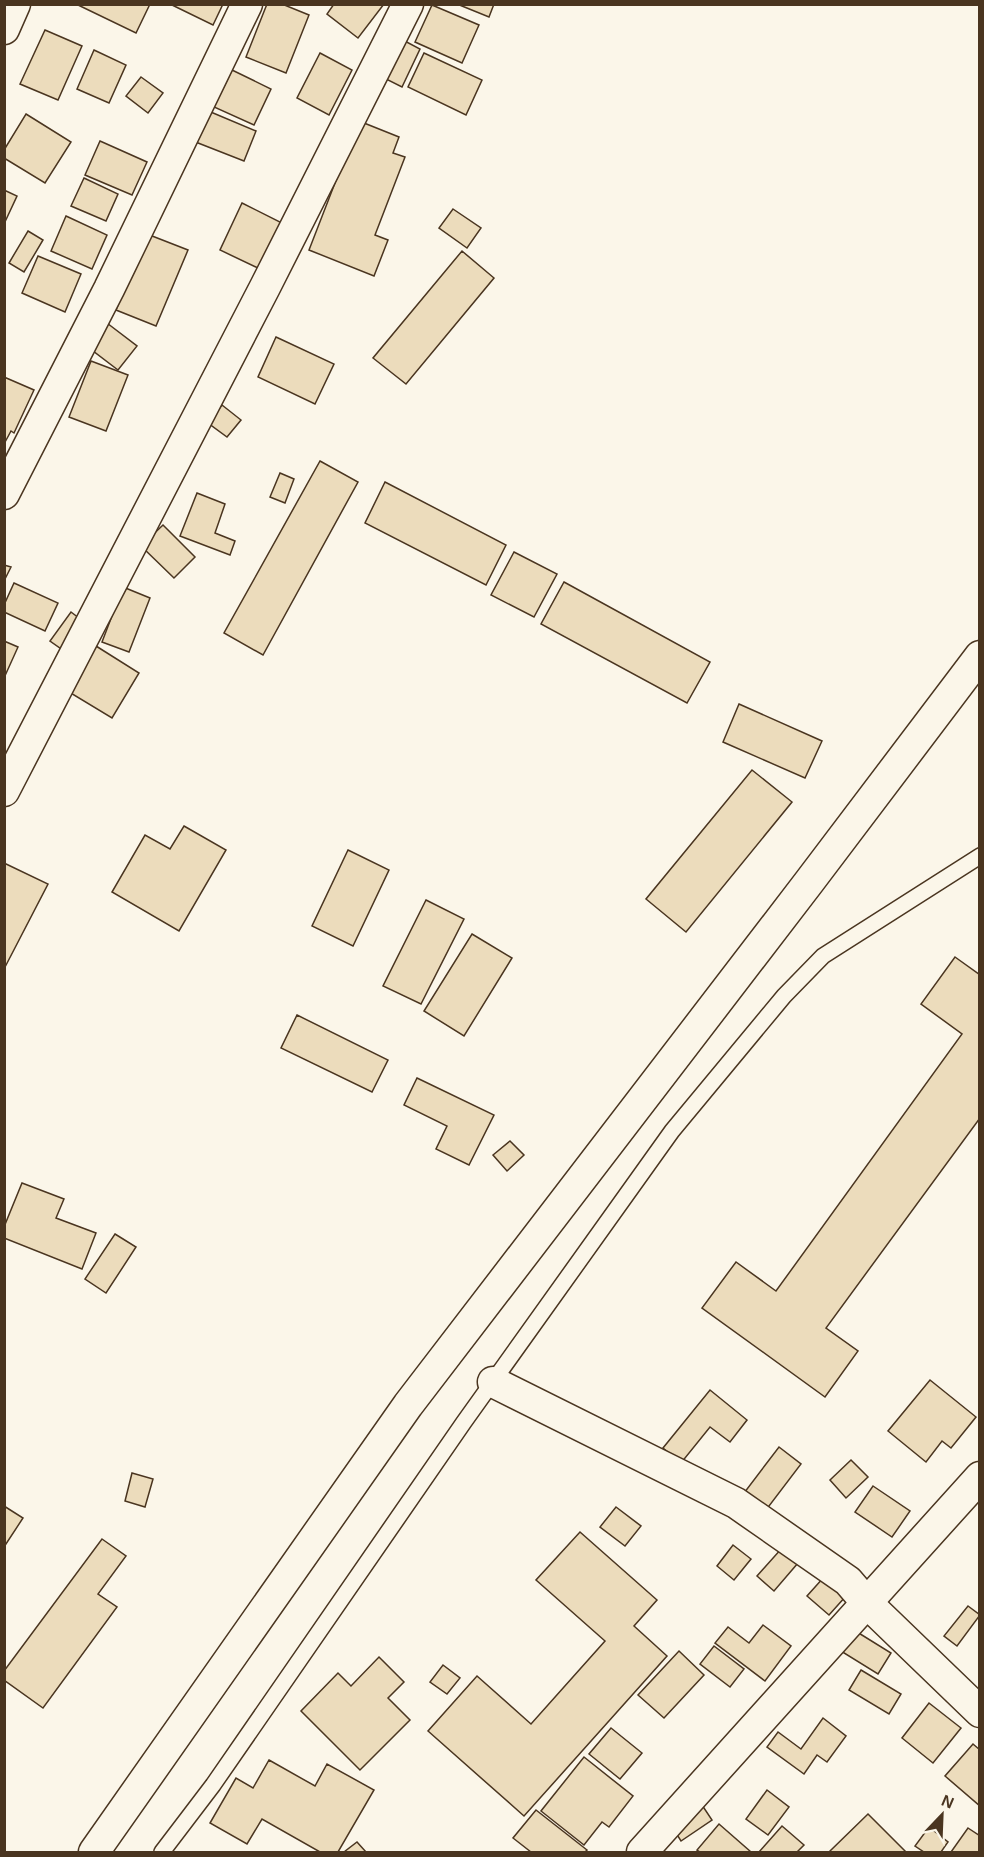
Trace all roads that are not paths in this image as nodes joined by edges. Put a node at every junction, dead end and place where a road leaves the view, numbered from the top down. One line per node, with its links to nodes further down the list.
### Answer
1 (15, 4): 4 (street)
2 (247, 4): 5 (street)
3 (408, 4): 7 (street)
4 (4, 29)
5 (4, 494)
6 (980, 656): 13 (street)
7 (4, 791)
8 (980, 856): 9 (lane)
9 (493, 1382): 11 (street); 14 (lane)
10 (980, 1477): 11 (street)
11 (866, 1602): 12 (street); 15 (street)
12 (980, 1712)
13 (94, 1852)
14 (162, 1852)
15 (642, 1852)

